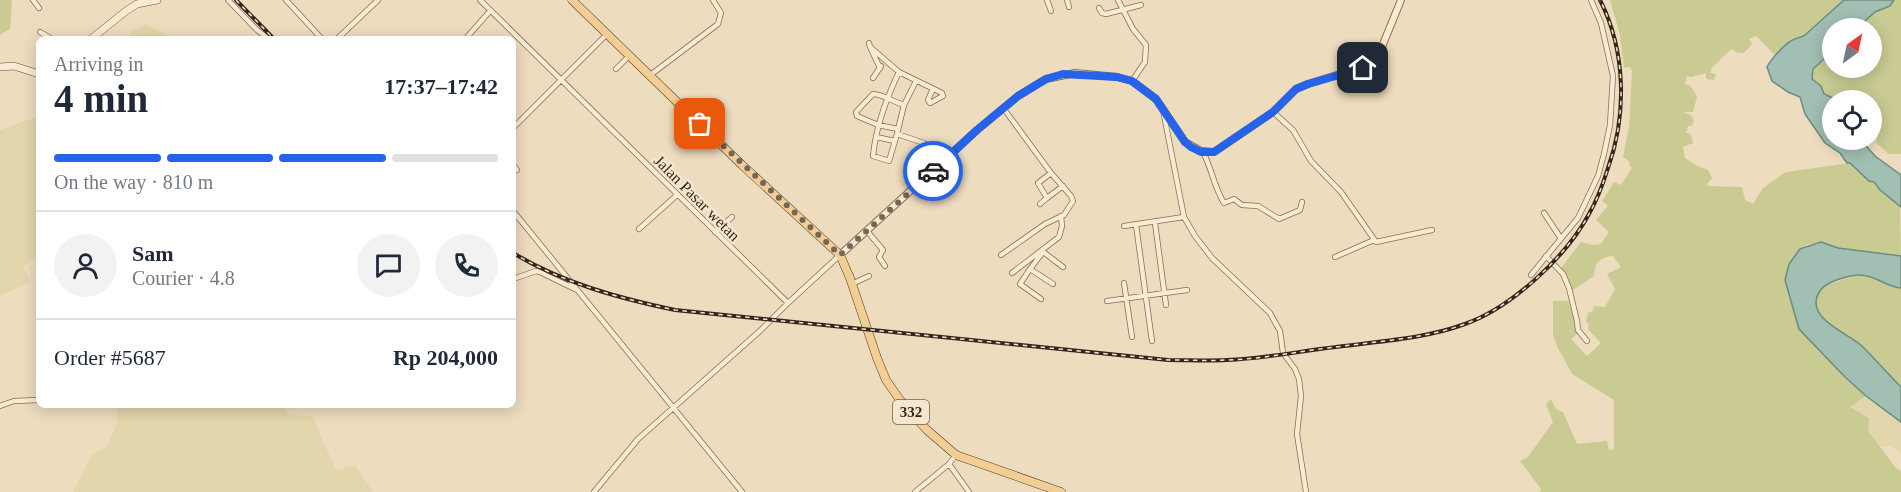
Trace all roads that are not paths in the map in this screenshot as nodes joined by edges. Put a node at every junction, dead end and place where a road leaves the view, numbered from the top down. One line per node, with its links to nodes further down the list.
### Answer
1 (33, 0): 17 (street)
2 (157, 0): 14 (main road)
3 (228, 0): 26 (street)
4 (286, 0): 27 (street)
5 (378, 0): 28 (street)
6 (480, 0): 20 (street, Jalan Pasar wetan)
7 (572, 0): 23 (main road)
8 (713, 0): 39 (street)
9 (1047, 0): 21 (street)
10 (1067, 0): 16 (street)
11 (1118, 0): 19 (street)
12 (1401, 0): 49 (street)
13 (1591, 0): 77 (street)
14 (135, 2): 25 (main road)
15 (1141, 5): 19 (street)
16 (1069, 7)
17 (39, 8)
18 (1099, 8): 19 (street)
19 (1122, 9): 43 (street)
20 (490, 11): 29 (street); 30 (street, Jalan Pasar wetan)
21 (1051, 11)
22 (40, 32): 24 (street)
23 (607, 34): 32 (main road); 41 (street)
24 (47, 36)
25 (95, 36)
26 (265, 36)
27 (319, 36)
28 (340, 36)
29 (468, 36)
30 (516, 36)
31 (516, 36): 41 (street, Jalan Pasar wetan)
32 (630, 55): 36 (street); 39 (main road)
33 (885, 61): 35 (street); 35 (street); 37 (street)
34 (0, 67): 38 (main road)
35 (880, 68): 40 (street)
36 (616, 69)
37 (899, 72): 42 (street); 45 (street)
38 (36, 73)
39 (649, 76): 80 (main road)
40 (873, 78)
41 (561, 80): 52 (street); 61 (street, Jalan Pasar wetan)
42 (916, 81): 44 (street); 46 (street)
43 (1132, 81): 47 (street); 48 (street)
44 (933, 89)
45 (886, 99): 46 (street); 53 (street); 53 (street)
46 (904, 105): 50 (street)
47 (1163, 108): 57 (street); 69 (street)
48 (1004, 109): 58 (street); 59 (street)
49 (1273, 112): 57 (street); 78 (street)
50 (902, 115): 51 (street); 54 (street)
51 (910, 118)
52 (516, 125)
53 (878, 125): 54 (street); 55 (street)
54 (897, 132): 56 (street); 58 (street)
55 (876, 137): 56 (street); 56 (street)
56 (895, 141)
57 (1203, 152): 63 (street)
58 (943, 161): 75 (street)
59 (1051, 173): 60 (street); 62 (street)
60 (1063, 186): 62 (street); 67 (street)
61 (677, 195): 73 (street); 76 (street, Jalan Pasar wetan)
62 (1047, 198): 64 (street)
63 (1302, 202)
64 (1040, 204)
65 (1544, 213): 77 (street)
66 (516, 215): 95 (street)
67 (1061, 216): 79 (street); 81 (street)
68 (732, 217): 76 (street)
69 (1184, 217): 70 (street); 116 (street)
70 (1155, 223): 71 (street); 96 (street)
71 (1136, 225): 72 (street); 97 (street)
72 (1124, 226)
73 (639, 229)
74 (1432, 230): 78 (street)
75 (867, 231): 80 (street); 84 (street)
76 (715, 232): 101 (street, Jalan Pasar wetan)
77 (1560, 237): 83 (street)
78 (1374, 240): 82 (street)
79 (1042, 252): 85 (street); 86 (street); 87 (street)
80 (840, 255): 93 (main road, 332); 101 (street)
81 (1001, 255)
82 (1335, 256)
83 (1546, 256): 88 (street); 105 (street)
84 (885, 266)
85 (1063, 267)
86 (1030, 269): 92 (street); 99 (street)
87 (1012, 273)
88 (1531, 275)
89 (869, 276): 93 (street)
90 (516, 278): 95 (street)
91 (1124, 283): 98 (street)
92 (1053, 284)
93 (852, 285): 109 (main road, 332)
94 (1187, 290): 96 (street)
95 (579, 291): 108 (street)
96 (1164, 293): 97 (street); 102 (street)
97 (1145, 296): 98 (street); 104 (street)
98 (1126, 298): 100 (street); 103 (street)
99 (1041, 299)
100 (1107, 301)
101 (788, 303): 108 (street)
102 (1166, 305)
103 (1132, 337)
104 (1152, 341)
105 (1587, 341)
106 (36, 400): 107 (street)
107 (0, 406)
108 (674, 407): 111 (street); 112 (street)
109 (956, 455): 110 (street); 115 (main road, 332)
110 (949, 465): 113 (street); 114 (street)
111 (594, 492)
112 (742, 492)
113 (915, 492)
114 (969, 492)
115 (1061, 492)
116 (1306, 492)

